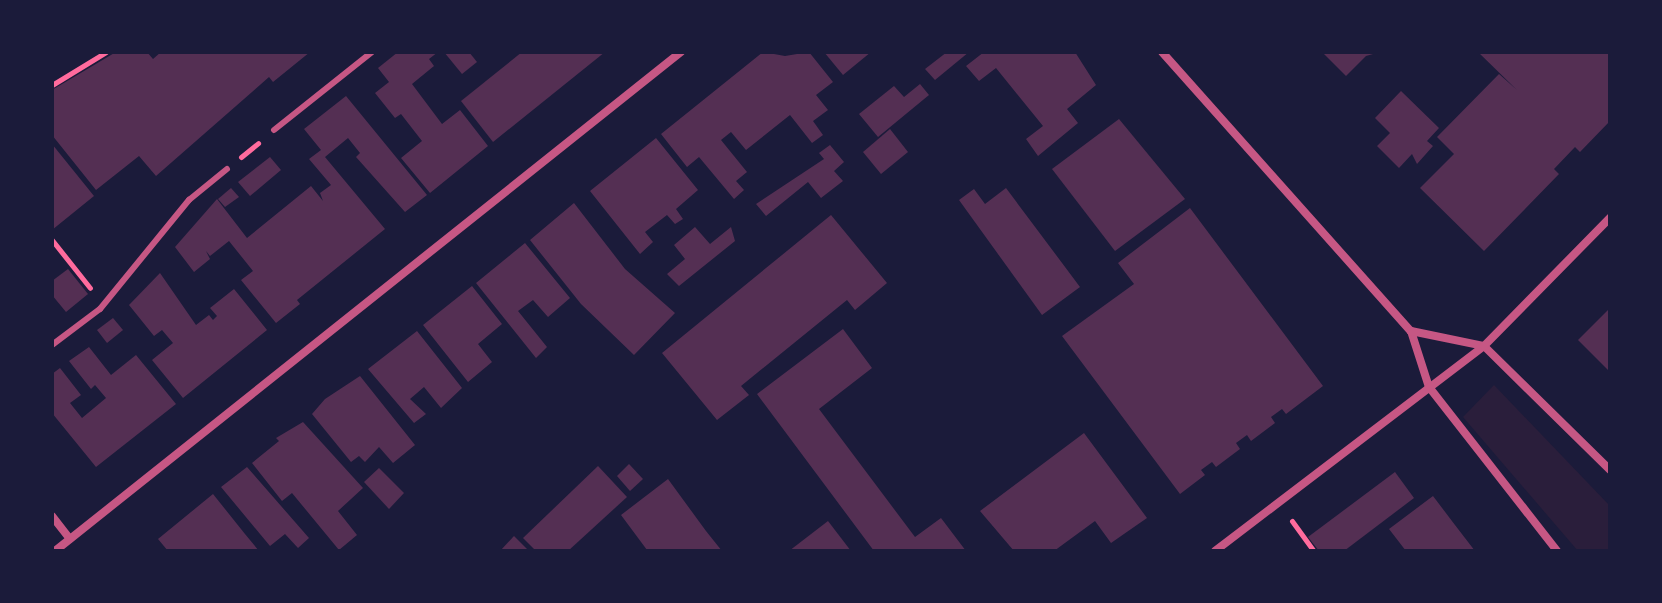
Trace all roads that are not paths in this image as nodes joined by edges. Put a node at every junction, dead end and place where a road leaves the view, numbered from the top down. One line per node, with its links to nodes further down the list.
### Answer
1 (372, 52): 4 (lane)
2 (681, 52): 13 (street)
3 (1162, 52): 7 (street)
4 (274, 130)
5 (227, 169): 8 (lane)
6 (1610, 218): 9 (street)
7 (1411, 331): 9 (street); 10 (street)
8 (52, 345)
9 (1484, 346): 10 (street); 11 (street)
10 (1429, 387): 15 (street); 16 (street)
11 (1610, 470)
12 (52, 516): 13 (street)
13 (70, 539): 14 (street)
14 (55, 551)
15 (1215, 551)
16 (1557, 551)

